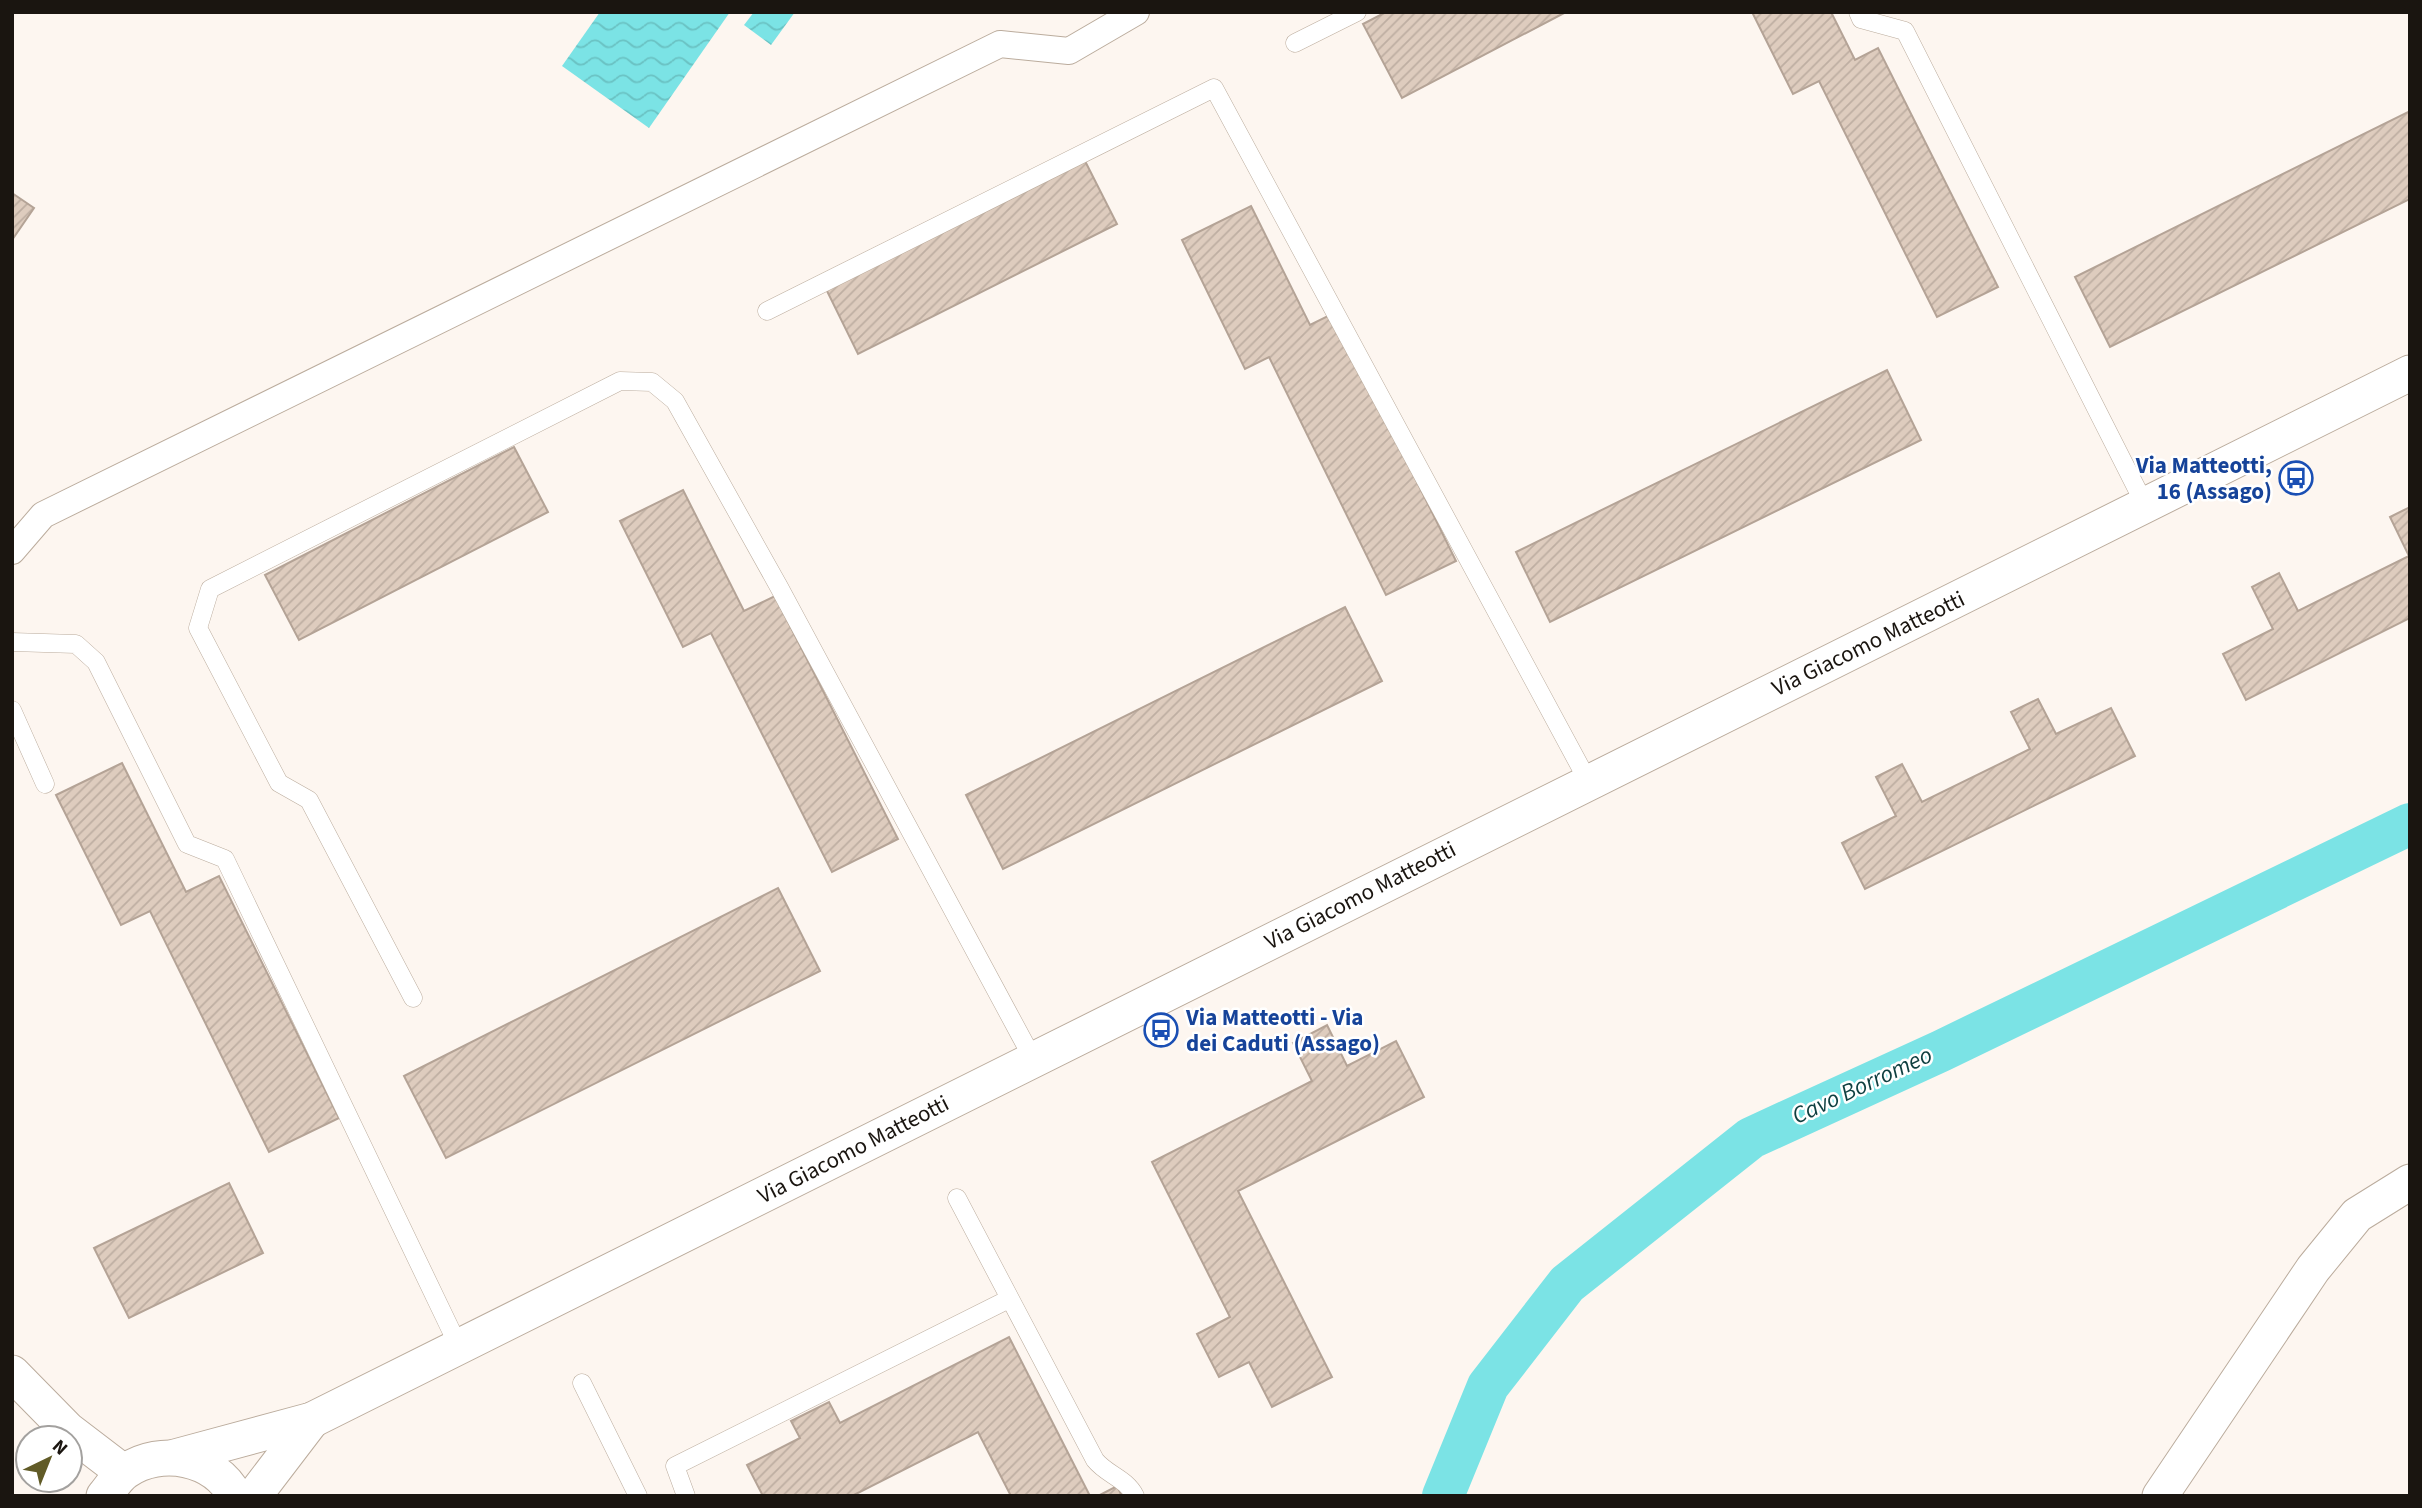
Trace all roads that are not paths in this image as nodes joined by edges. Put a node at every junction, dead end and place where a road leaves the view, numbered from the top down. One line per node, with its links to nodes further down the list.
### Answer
1 (1136, 12): 8 (street)
2 (1357, 12): 4 (lane)
3 (1858, 12): 7 (lane)
4 (1295, 43)
5 (767, 311): 11 (lane)
6 (2410, 373): 7 (street, Via Giacomo Matteotti)
7 (2145, 505): 11 (street, Via Giacomo Matteotti)
8 (12, 551)
9 (12, 642): 18 (lane)
10 (12, 710): 12 (lane)
11 (1589, 783): 14 (street, Via Giacomo Matteotti)
12 (45, 784)
13 (413, 998): 14 (lane)
14 (1033, 1059): 18 (street, Via Giacomo Matteotti)
15 (2410, 1182): 29 (street)
16 (957, 1198): 17 (lane)
17 (1009, 1299): 27 (lane); 28 (lane)
18 (459, 1347): 21 (street, Via Giacomo Matteotti)
19 (12, 1373): 23 (street)
20 (582, 1383): 26 (lane)
21 (312, 1420): 22 (street, Via Giacomo Matteotti); 25 (street, Via Giacomo Matteotti)
22 (175, 1457): 23 (street, Via Giacomo Matteotti); 24 (street)
23 (114, 1484)
24 (235, 1496)
25 (254, 1496)
26 (638, 1496)
27 (686, 1496)
28 (1135, 1496)
29 (2160, 1496)

